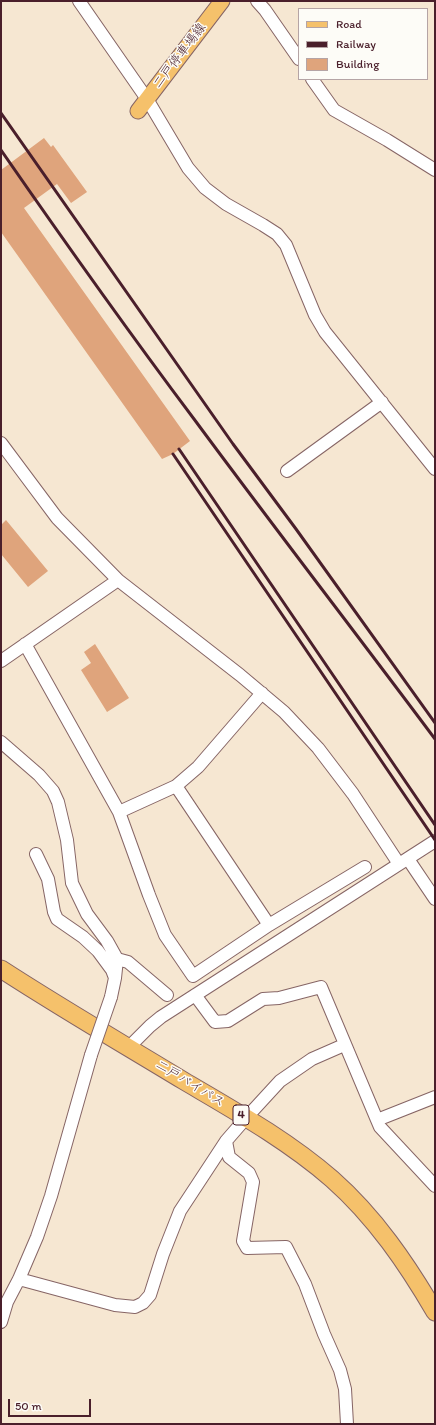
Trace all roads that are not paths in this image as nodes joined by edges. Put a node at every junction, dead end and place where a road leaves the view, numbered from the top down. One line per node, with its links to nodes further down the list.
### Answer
1 (78, 1): 6 (street)
2 (222, 1): 6 (main road, 二戸停車場線)
3 (257, 1): 4 (street)
4 (298, 58)
5 (313, 80): 7 (street)
6 (143, 105): 8 (street)
7 (435, 170)
8 (382, 402): 10 (street); 11 (street)
9 (1, 443): 12 (street)
10 (435, 469)
11 (287, 471)
12 (118, 580): 13 (street); 15 (street)
13 (25, 644): 14 (street); 18 (street)
14 (1, 661)
15 (262, 693): 17 (street); 21 (street)
16 (1, 742): 25 (street)
17 (176, 786): 18 (street); 24 (street)
18 (119, 812): 24 (street)
19 (435, 841): 21 (street)
20 (36, 854): 27 (street)
21 (404, 861): 23 (street); 29 (street)
22 (365, 867): 24 (street)
23 (435, 899)
24 (269, 925)
25 (117, 959): 27 (street); 28 (street)
26 (1, 969): 31 (highway, 二戸バイパス / 4)
27 (115, 978): 37 (street, bridge)
28 (167, 995)
29 (195, 995): 30 (street); 31 (street)
30 (344, 1044): 33 (street); 34 (street)
31 (129, 1048): 33 (highway, 二戸バイパス / 4)
32 (435, 1098): 34 (street)
33 (246, 1118): 35 (street); 38 (highway, 二戸バイパス / 4)
34 (377, 1120): 36 (street)
35 (226, 1141): 37 (street); 40 (street)
36 (435, 1186)
37 (19, 1279): 39 (street)
38 (435, 1312)
39 (1, 1322)
40 (347, 1424)

